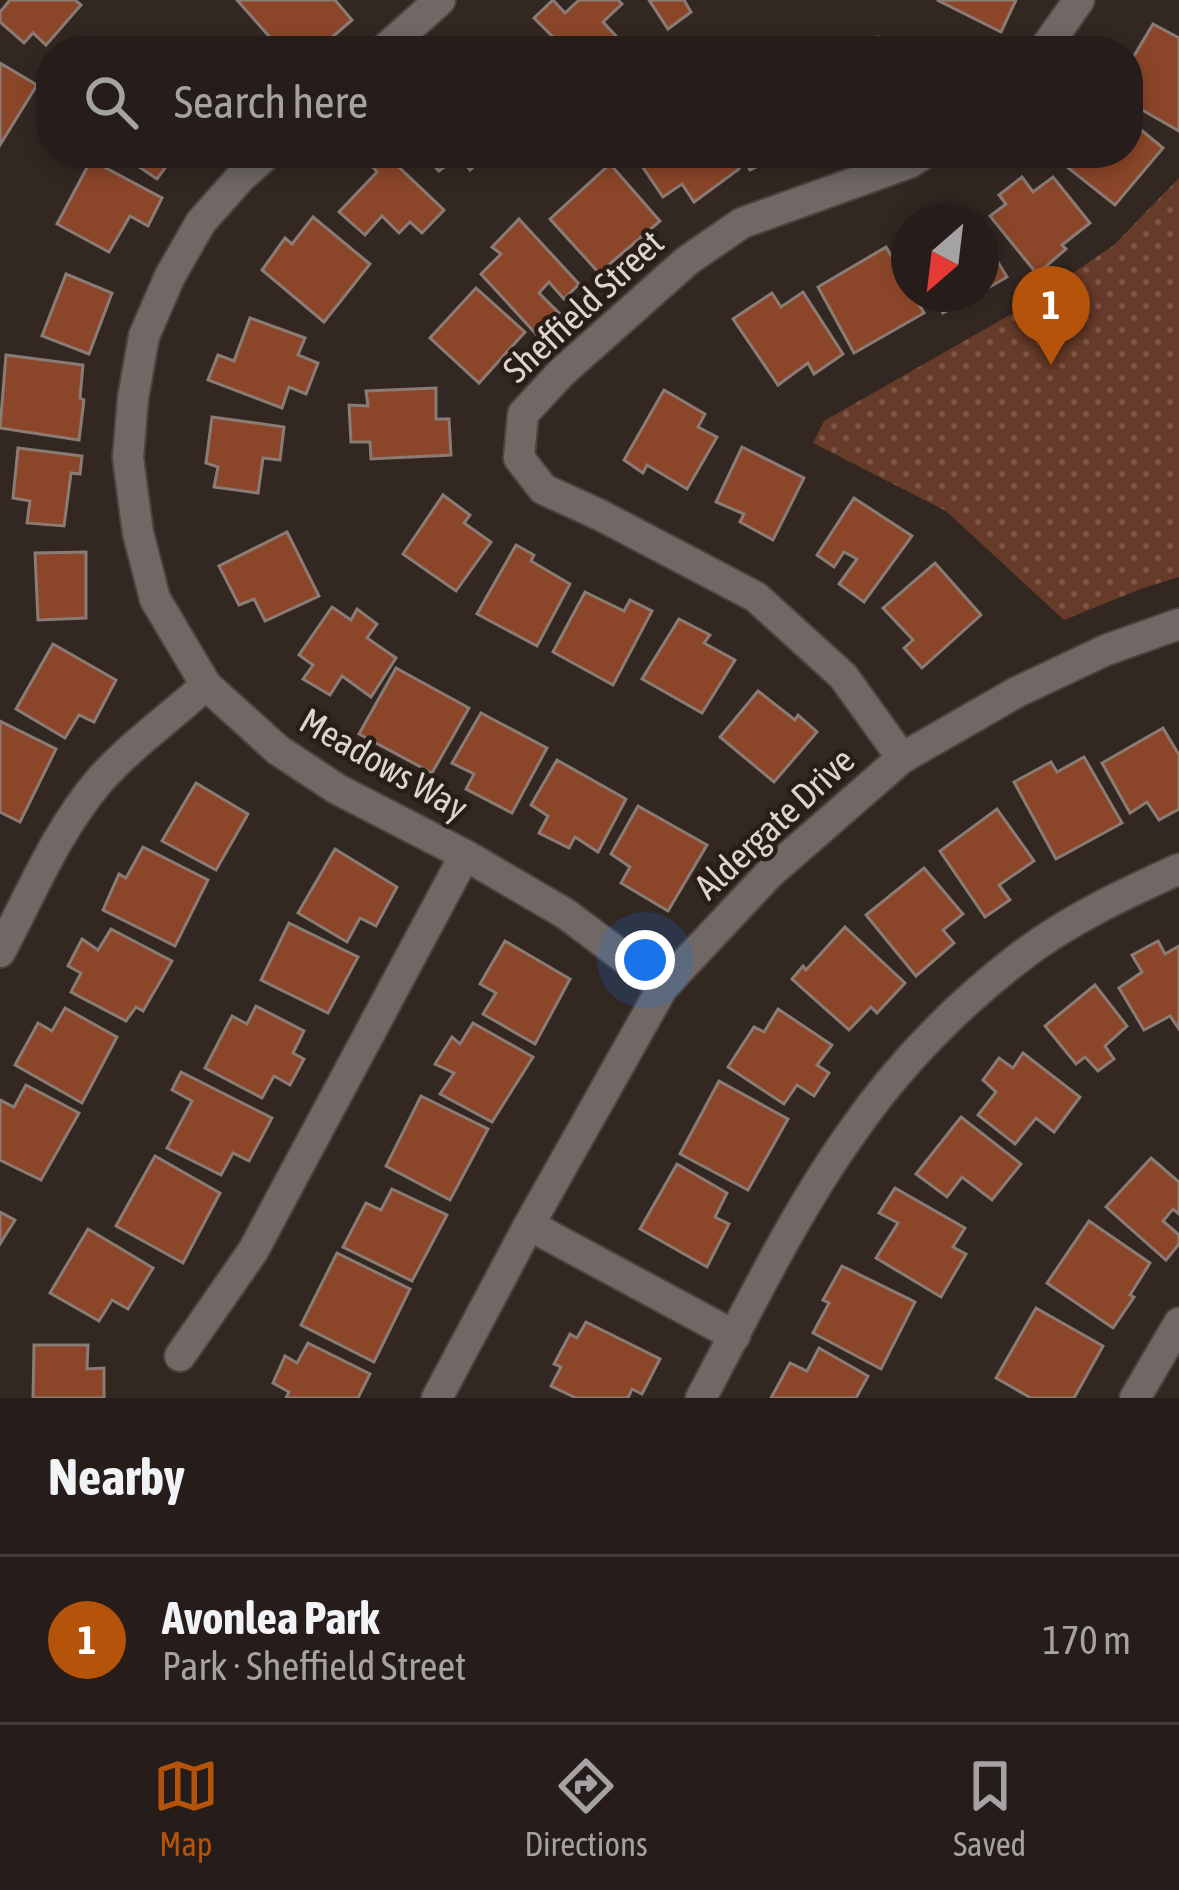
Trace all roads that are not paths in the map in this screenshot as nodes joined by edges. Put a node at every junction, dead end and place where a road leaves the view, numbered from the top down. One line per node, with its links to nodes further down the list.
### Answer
1 (1079, 0): 4 (street)
2 (422, 6): 3 (street)
3 (396, 36)
4 (1054, 36)
5 (251, 168): 8 (street, Meadows Way)
6 (895, 168): 9 (street, Sheffield Street)
7 (1179, 624): 9 (street, Aldergate Drive)
8 (206, 686): 10 (street, Meadows Way); 12 (street)
9 (902, 758): 13 (street, Aldergate Drive)
10 (465, 856): 13 (street, Meadows Way); 17 (street)
11 (1179, 869): 16 (street)
12 (0, 952)
13 (663, 987): 14 (street, Aldergate Drive)
14 (529, 1226): 16 (street); 18 (street, Aldergate Drive)
15 (1179, 1323): 20 (street)
16 (735, 1336): 19 (street)
17 (180, 1356)
18 (437, 1398)
19 (701, 1398)
20 (1135, 1398)

